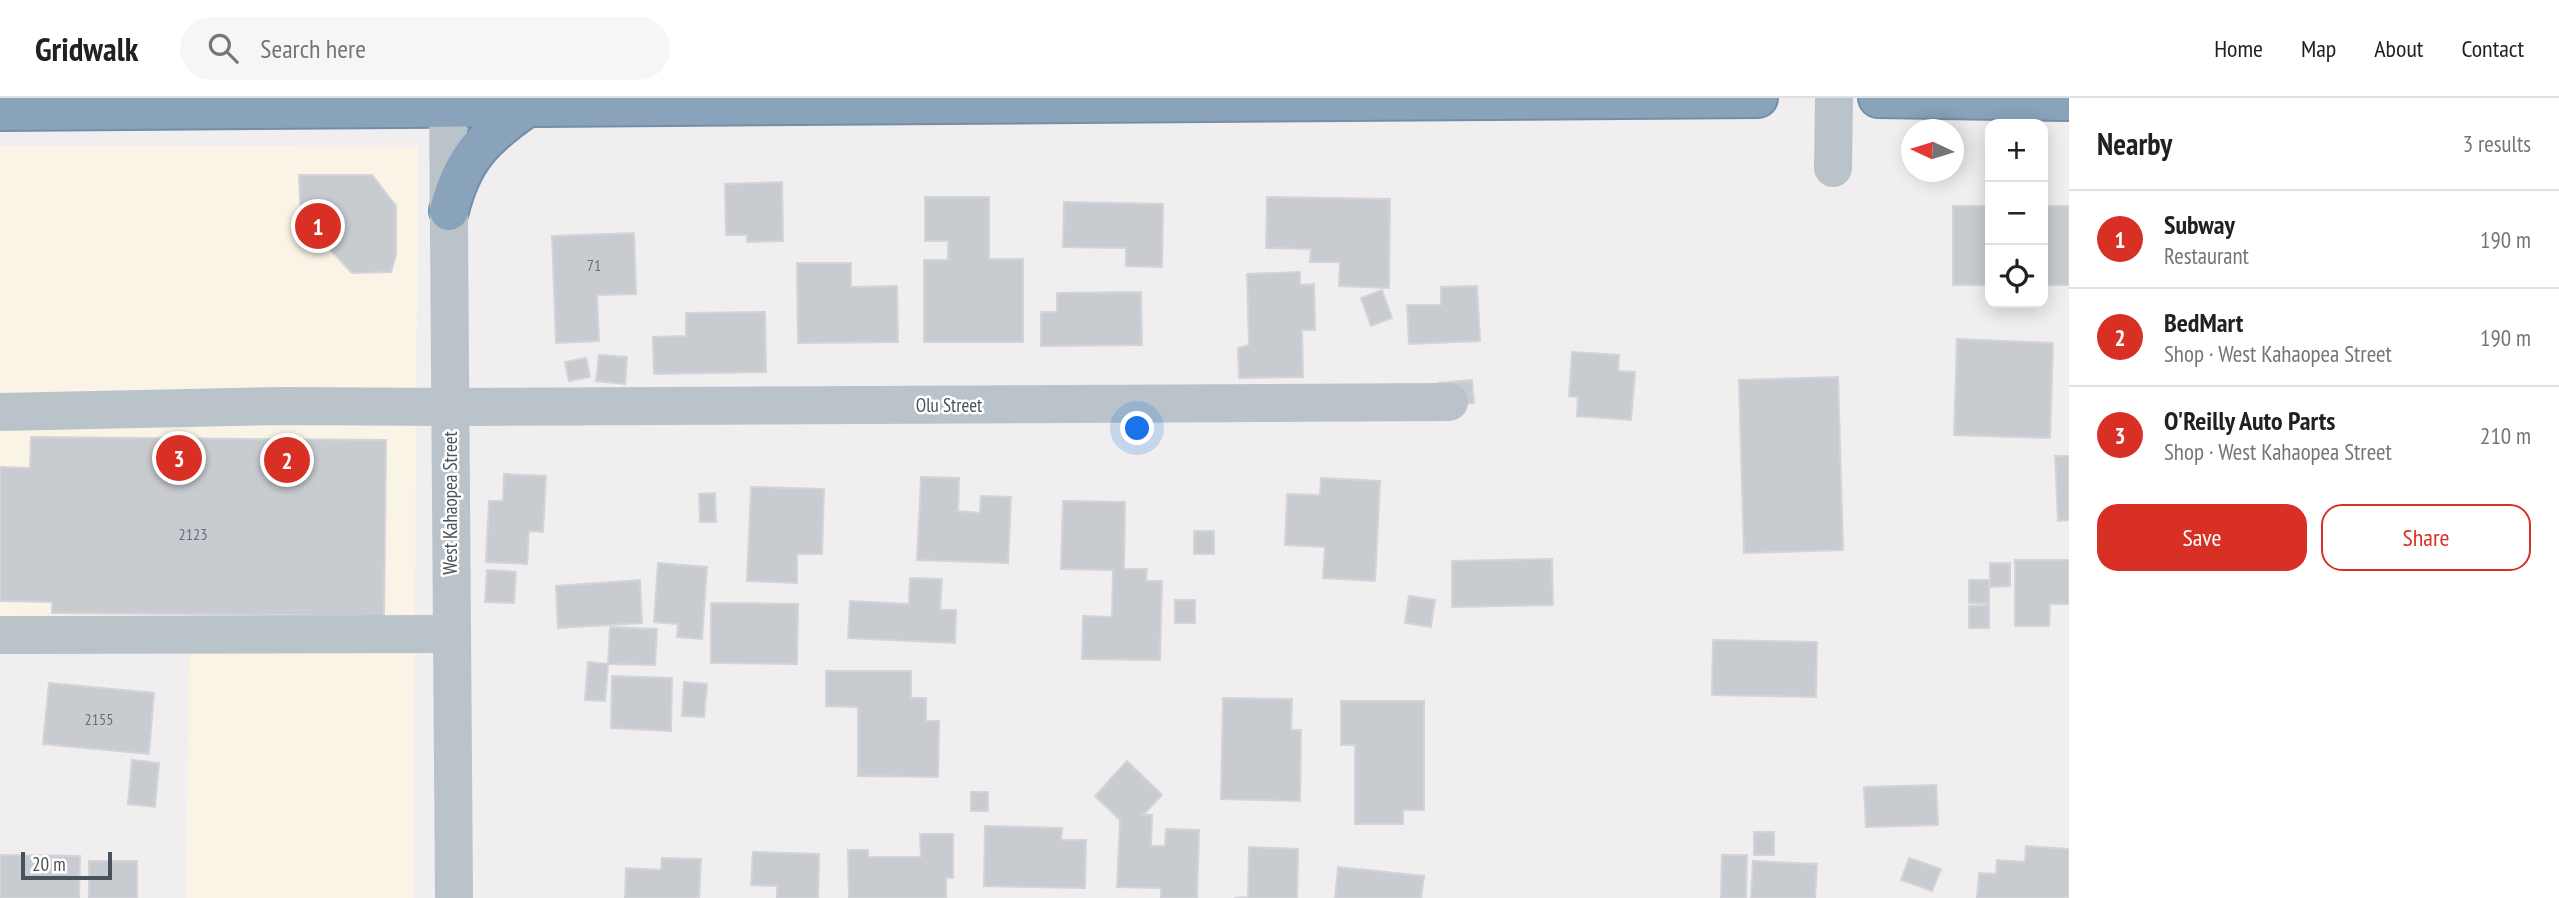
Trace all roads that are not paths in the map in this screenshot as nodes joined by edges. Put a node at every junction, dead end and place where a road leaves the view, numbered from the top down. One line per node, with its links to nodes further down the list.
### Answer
1 (1758, 98): 6 (highway)
2 (1834, 98): 8 (street)
3 (1878, 98): 4 (highway)
4 (2069, 101)
5 (448, 104): 6 (highway); 7 (highway); 9 (street, West Kahaopea Street)
6 (526, 108): 9 (highway)
7 (0, 111)
8 (1833, 168)
9 (449, 211): 11 (street, West Kahaopea Street)
10 (1449, 402): 11 (street, Olu Street)
11 (450, 407): 12 (street, Olu Street); 13 (street, West Kahaopea Street)
12 (0, 412)
13 (451, 634): 14 (street); 15 (street, West Kahaopea Street)
14 (0, 635)
15 (454, 898)

